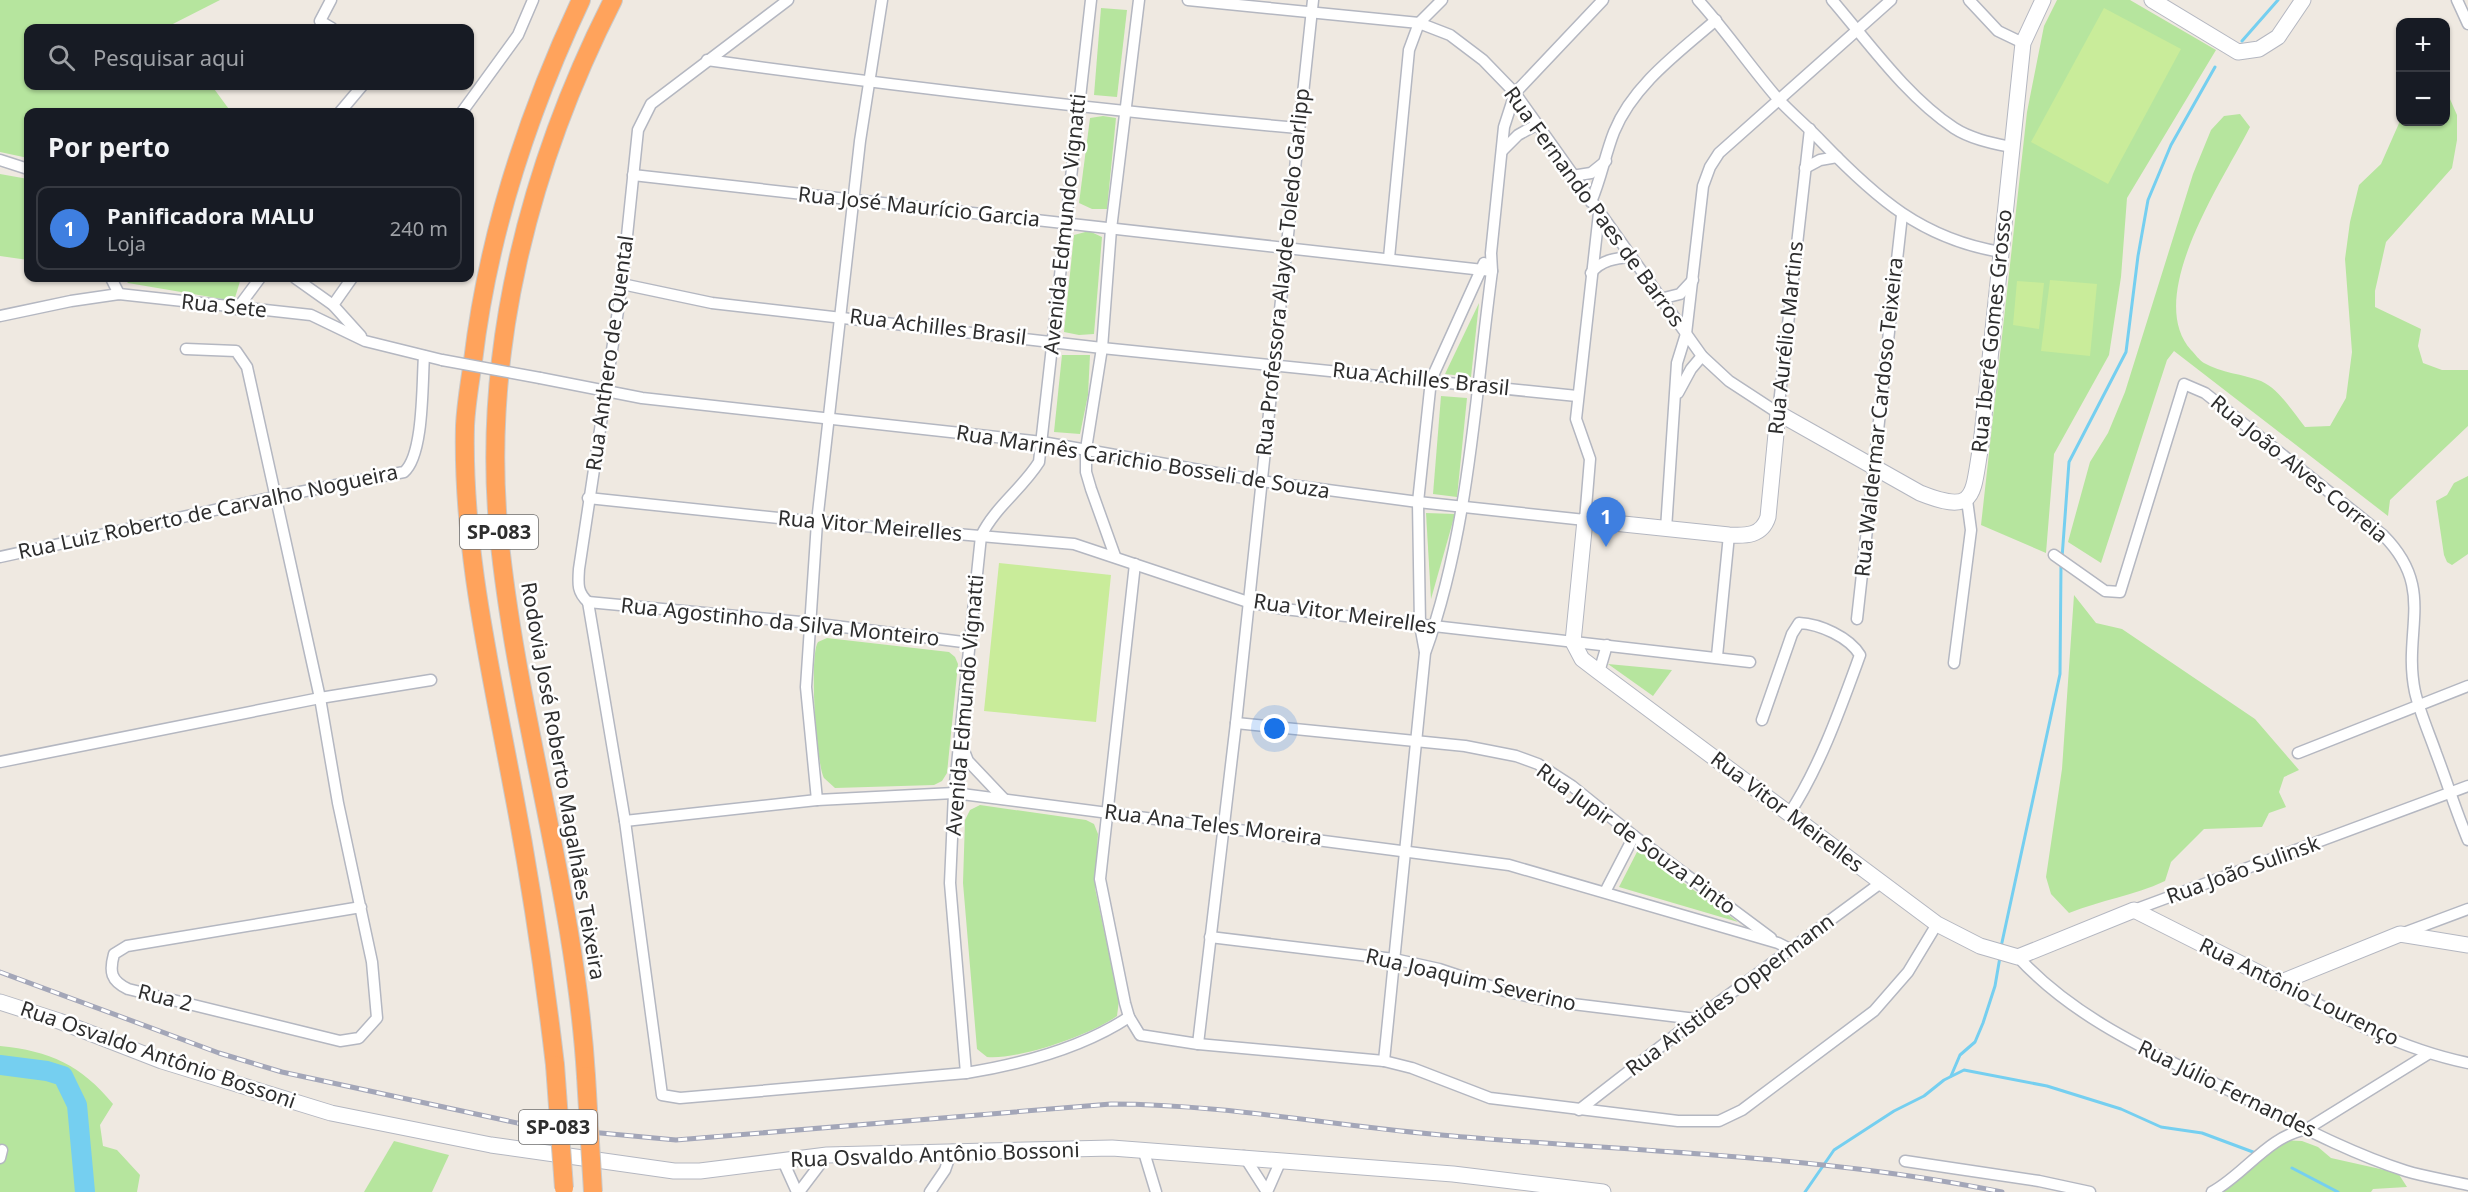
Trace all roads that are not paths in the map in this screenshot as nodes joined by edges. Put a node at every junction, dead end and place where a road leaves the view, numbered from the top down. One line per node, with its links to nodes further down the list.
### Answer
1 (331, 0): 24 (street)
2 (533, 0): 35 (street)
3 (581, 0): 177 (highway, SP-083, bridge)
4 (613, 0): 179 (highway, Rodovia José Roberto Magalhães Teixeira / SP-083, bridge)
5 (788, 0): 28 (street)
6 (882, 0): 29 (street)
7 (1091, 0): 33 (street, Avenida Edmundo Vignatti)
8 (1139, 0): 36 (street)
9 (1188, 0): 21 (street, Rua Fernando Paes de Barros)
10 (1313, 0): 21 (street, Rua Professora Alayde Toledo Garlipp)
11 (1442, 0): 23 (street)
12 (1603, 0): 31 (street)
13 (1698, 0): 22 (street)
14 (1832, 0): 26 (street)
15 (1892, 0): 26 (street)
16 (1970, 0): 27 (street)
17 (2043, 0): 27 (street, Rua Iberê Gomes Grosso)
18 (2152, 0): 19 (street)
19 (2303, 0)
20 (2457, 0): 25 (street)
21 (1312, 12): 23 (street, Rua Fernando Paes de Barros); 38 (street, Rua Professora Alayde Toledo Garlipp)
22 (1716, 20): 32 (street); 44 (street)
23 (1419, 23): 31 (street, Rua Fernando Paes de Barros); 58 (street)
24 (325, 24)
25 (2468, 24)
26 (1858, 30): 32 (street); 40 (street)
27 (2023, 43): 40 (street, Rua Iberê Gomes Grosso)
28 (707, 60): 29 (street); 47 (street, Rua Anthero de Quental)
29 (870, 83): 33 (street); 49 (street)
30 (359, 90): 34 (street)
31 (1515, 93): 37 (street, Rua Fernando Paes de Barros); 41 (street)
32 (1780, 100): 39 (street); 61 (street)
33 (1077, 106): 36 (street); 53 (street, Avenida Edmundo Vignatti)
34 (344, 108)
35 (465, 108)
36 (1124, 112): 38 (street); 54 (street)
37 (1536, 125): 41 (street); 48 (street, Rua Fernando Paes de Barros)
38 (1298, 128): 55 (street, Rua Professora Alayde Toledo Garlipp)
39 (1810, 129): 42 (street); 45 (street, Rua Aurélio Martins)
40 (2011, 147): 56 (street, Rua Iberê Gomes Grosso)
41 (1502, 151): 59 (street)
42 (1837, 157): 45 (street); 52 (street)
43 (0, 160): 46 (street)
44 (1606, 160): 48 (street); 50 (street)
45 (1805, 168): 87 (street, Rua Aurélio Martins)
46 (24, 169)
47 (633, 175): 49 (street, Rua José Maurício Garcia); 66 (street, Rua Anthero de Quental)
48 (1572, 176): 50 (street, Rua Fernando Paes de Barros)
49 (854, 200): 53 (street, Rua José Maurício Garcia); 72 (street)
50 (1591, 202): 51 (street, Rua Fernando Paes de Barros)
51 (1599, 213): 57 (street, Rua Fernando Paes de Barros); 60 (street)
52 (1902, 214): 56 (street); 91 (street, Rua Waldermar Cardoso Teixeira)
53 (1064, 223): 54 (street, Rua José Maurício Garcia); 74 (street, Avenida Edmundo Vignatti)
54 (1111, 229): 55 (street, Rua José Maurício Garcia); 76 (street)
55 (1286, 247): 58 (street, Rua José Maurício Garcia); 80 (street, Rua Professora Alayde Toledo Garlipp)
56 (2001, 252): 95 (street, Rua Iberê Gomes Grosso)
57 (1631, 257): 60 (street); 68 (street, Rua Fernando Paes de Barros)
58 (1389, 258): 59 (street, Rua José Maurício Garcia)
59 (1487, 269): 82 (street); 83 (street)
60 (1591, 273): 85 (street)
61 (1693, 280): 68 (street); 73 (street)
62 (113, 282): 67 (street)
63 (257, 282): 70 (street)
64 (301, 282): 69 (street)
65 (349, 282): 69 (street)
66 (622, 284): 72 (street, Rua Achilles Brasil); 84 (street, Rua Anthero de Quental)
67 (119, 294): 70 (street, Rua Sete); 71 (street, Rua Sete)
68 (1660, 299): 73 (street, Rua Fernando Paes de Barros)
69 (333, 305): 75 (street)
70 (237, 309): 75 (street, Rua Sete)
71 (0, 316)
72 (841, 316): 74 (street, Rua Achilles Brasil); 88 (street)
73 (1686, 334): 79 (street, Rua Fernando Paes de Barros); 86 (street)
74 (1051, 340): 76 (street, Rua Achilles Brasil); 89 (street, Avenida Edmundo Vignatti)
75 (365, 341): 78 (street, Rua Sete)
76 (1102, 348): 80 (street, Rua Achilles Brasil); 90 (street)
77 (186, 349): 93 (street)
78 (424, 356): 81 (street, Rua Sete, bridge); 93 (street, Rua Luiz Roberto de Carvalho Nogueira)
79 (1702, 356): 86 (street); 87 (street, Rua Fernando Paes de Barros)
80 (1272, 364): 82 (street, Rua Achilles Brasil); 92 (street, Rua Professora Alayde Toledo Garlipp)
81 (540, 378): 84 (street, Rua Marinês Carichio Bosseli de Souza)
82 (1431, 380): 83 (street, Rua Achilles Brasil); 96 (street)
83 (1476, 386): 85 (street, Rua Achilles Brasil); 97 (street)
84 (607, 389): 88 (street, Rua Marinês Carichio Bosseli de Souza); 94 (street, Rua Anthero de Quental)
85 (1577, 396): 98 (street)
86 (1676, 399): 100 (street)
87 (1779, 412): 91 (street, Rua Fernando Paes de Barros); 103 (street, Rua Aurélio Martins)
88 (828, 420): 89 (street, Rua Marinês Carichio Bosseli de Souza); 99 (street)
89 (1042, 442): 90 (street, Rua Marinês Carichio Bosseli de Souza); 102 (street, Avenida Edmundo Vignatti)
90 (1086, 449): 92 (street, Rua Marinês Carichio Bosseli de Souza); 105 (street)
91 (1875, 465): 95 (street, Rua Fernando Paes de Barros); 110 (street, Rua Waldermar Cardoso Teixeira)
92 (1261, 481): 96 (street, Rua Marinês Carichio Bosseli de Souza); 109 (street, Rua Professora Alayde Toledo Garlipp)
93 (274, 497): 106 (street, Rua Luiz Roberto de Carvalho Nogueira); 124 (street)
94 (588, 498): 99 (street, Rua Vitor Meirelles); 108 (street, Rua Anthero de Quental)
95 (1967, 500): 120 (street, Rua Iberê Gomes Grosso)
96 (1418, 502): 97 (street, Rua Marinês Carichio Bosseli de Souza); 112 (street)
97 (1462, 506): 98 (street, Rua Marinês Carichio Bosseli de Souza); 113 (street)
98 (1585, 520): 100 (street, Rua Marinês Carichio Bosseli de Souza); 114 (street)
99 (816, 522): 102 (street, Rua Vitor Meirelles); 111 (street)
100 (1666, 529): 101 (street, Rua Marinês Carichio Bosseli de Souza)
101 (1729, 535): 103 (street, Rua Marinês Carichio Bosseli de Souza); 118 (street)
102 (981, 536): 105 (street, Rua Vitor Meirelles); 115 (street, Avenida Edmundo Vignatti)
103 (1746, 536)
104 (2055, 555): 125 (street, Rua João Alves Correia)
105 (1116, 556): 107 (street, Rua Vitor Meirelles)
106 (0, 557)
107 (1135, 564): 109 (street, Rua Vitor Meirelles); 137 (street)
108 (588, 602): 111 (street, Rua Agostinho da Silva Monteiro); 139 (street, Rua Anthero de Quental)
109 (1248, 602): 112 (street, Rua Vitor Meirelles); 127 (street, Rua Professora Alayde Toledo Garlipp)
110 (1857, 619)
111 (811, 623): 115 (street, Rua Agostinho da Silva Monteiro); 136 (street)
112 (1420, 625): 113 (street, Rua Vitor Meirelles); 117 (street)
113 (1434, 626): 114 (street, Rua Vitor Meirelles); 117 (street)
114 (1573, 642): 116 (street); 121 (street, Rua Vitor Meirelles)
115 (971, 643): 129 (street, Avenida Edmundo Vignatti)
116 (1607, 645): 118 (street); 121 (street)
117 (1425, 653): 128 (street)
118 (1717, 656): 119 (street)
119 (1750, 662)
120 (1954, 663)
121 (1599, 672): 138 (street, Rua Vitor Meirelles)
122 (431, 680): 124 (street)
123 (2468, 686): 125 (street)
124 (320, 698): 131 (street); 146 (street)
125 (2419, 706): 130 (street); 134 (street, Rua João Alves Correia)
126 (1762, 720): 138 (street)
127 (1236, 723): 128 (street, Rua Jupir de Souza Pinto); 140 (street, Rua Professora Alayde Toledo Garlipp)
128 (1414, 739): 141 (street, Rua Jupir de Souza Pinto); 143 (street)
129 (960, 741): 133 (street, Avenida Edmundo Vignatti); 135 (street)
130 (2298, 753)
131 (0, 762)
132 (2468, 786): 134 (street, Rua João Sulinsk)
133 (954, 793): 135 (street, Rua Ana Teles Moreira); 136 (street, Rua Ana Teles Moreira); 165 (street, Avenida Edmundo Vignatti)
134 (2449, 794): 142 (street, Rua João Alves Correia); 148 (street, Rua João Sulinsk)
135 (1004, 799): 137 (street, Rua Ana Teles Moreira)
136 (817, 800): 139 (street, Rua Ana Teles Moreira)
137 (1108, 812): 140 (street, Rua Ana Teles Moreira); 159 (street)
138 (1789, 814): 144 (street, Rua Vitor Meirelles)
139 (625, 821): 165 (street, Rua Anthero de Quental)
140 (1224, 828): 143 (street, Rua Ana Teles Moreira); 151 (street, Rua Professora Alayde Toledo Garlipp)
141 (1634, 836): 145 (street); 152 (street, Rua Jupir de Souza Pinto)
142 (2468, 840)
143 (1403, 849): 145 (street, Rua Ana Teles Moreira); 156 (street)
144 (1882, 882): 149 (street, Rua Vitor Meirelles); 154 (street, Rua Aristides Oppermann)
145 (1605, 892): 152 (street, Rua Ana Teles Moreira)
146 (361, 907): 146 (street, Rua 2)
147 (2468, 909): 150 (street)
148 (2134, 910): 155 (street, Rua João Sulinsk); 157 (street, Rua Antônio Lourenço)
149 (1937, 924): 155 (street, Rua Vitor Meirelles); 166 (street)
150 (2400, 934): 153 (street); 157 (street)
151 (1210, 937): 156 (street, Rua Joaquim Severino); 161 (street, Rua Professora Alayde Toledo Garlipp)
152 (1778, 943): 154 (street, Rua Ana Teles Moreira)
153 (2468, 945)
154 (1790, 949): 160 (street, Rua Aristides Oppermann)
155 (2013, 955): 167 (street, Rua Júlio Fernandes)
156 (1394, 959): 160 (street, Rua Joaquim Severino); 163 (street)
157 (2279, 983): 162 (street, Rua Antônio Lourenço)
158 (0, 1002): 173 (street, Rua Osvaldo Antônio Bossoni)
159 (1129, 1017): 161 (street); 165 (street)
160 (1696, 1019): 166 (street, Rua Aristides Oppermann)
161 (1198, 1044): 163 (street)
162 (2428, 1054): 164 (street, Rua Antônio Lourenço); 167 (street)
163 (1384, 1061): 166 (street)
164 (2468, 1063)
165 (966, 1074)
166 (1579, 1110)
167 (2307, 1129): 175 (street, Rua Júlio Fernandes); 176 (street)
168 (1143, 1149): 169 (street, Rua Osvaldo Antônio Bossoni); 171 (street, Rua Osvaldo Antônio Bossoni); 182 (street)
169 (952, 1150): 170 (street, Rua Osvaldo Antônio Bossoni); 181 (street)
170 (827, 1155): 173 (street, Rua Osvaldo Antônio Bossoni); 180 (street)
171 (1244, 1156): 172 (street, Rua Osvaldo Antônio Bossoni); 183 (street)
172 (1281, 1160): 178 (street, Rua Osvaldo Antônio Bossoni); 183 (street)
173 (783, 1161): 180 (street)
174 (1905, 1161): 185 (street)
175 (2468, 1185)
176 (2217, 1189)
177 (564, 1190)
178 (1582, 1190): 184 (street, Rua Osvaldo Antônio Bossoni)
179 (593, 1192)
180 (798, 1192)
181 (930, 1192)
182 (1156, 1192)
183 (1267, 1192)
184 (1603, 1192)
185 (2090, 1192)

